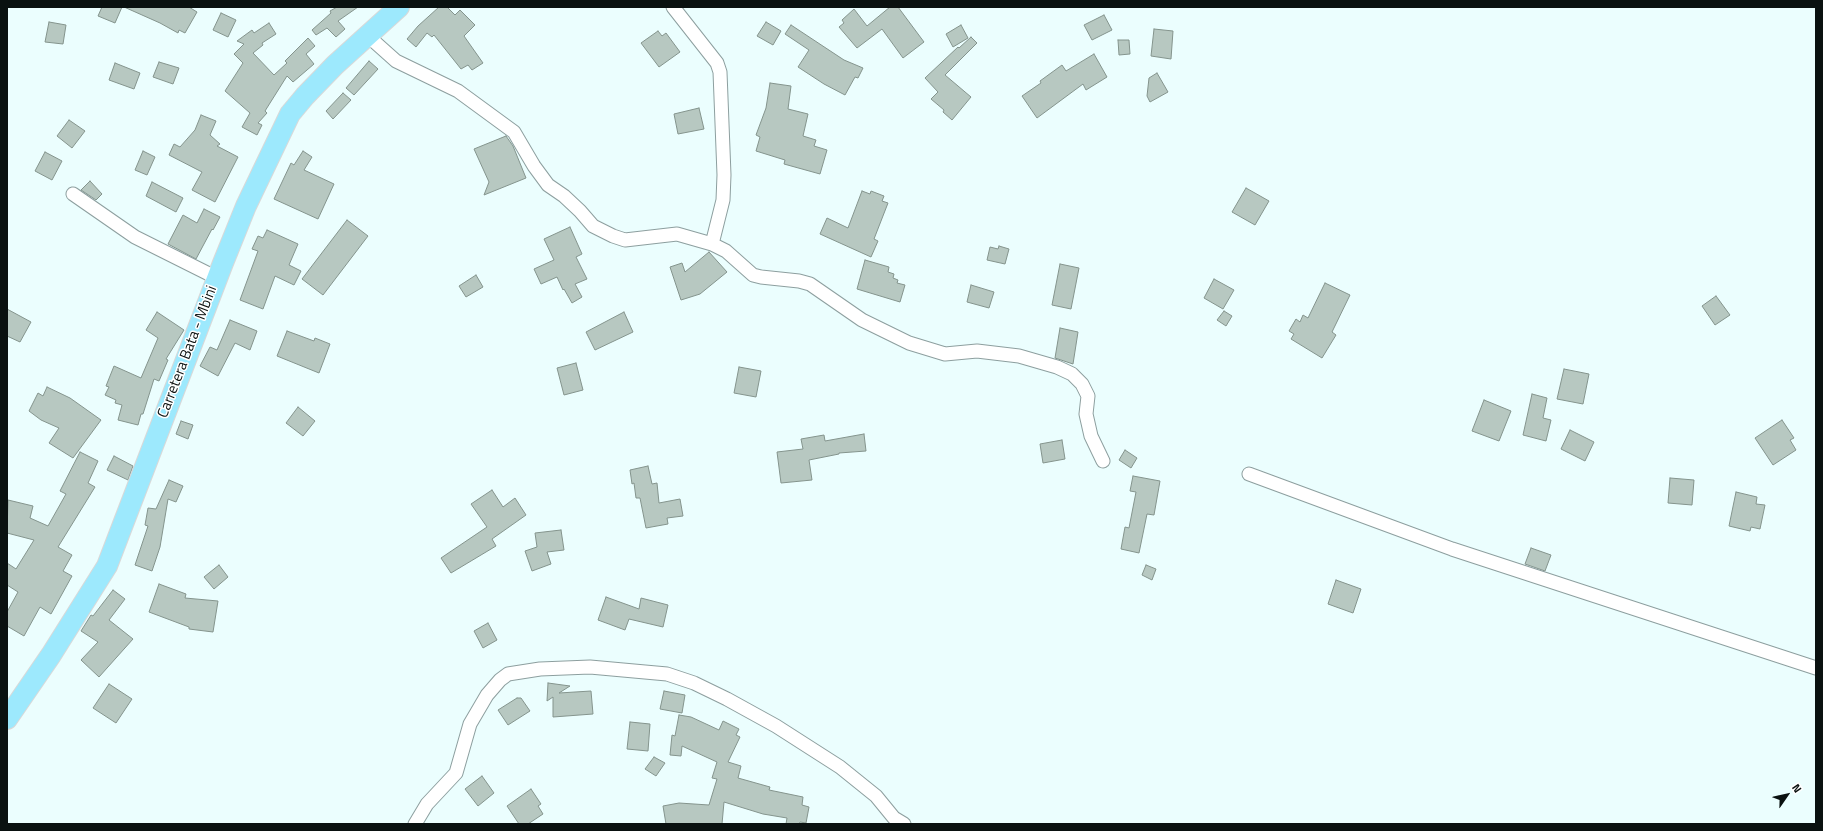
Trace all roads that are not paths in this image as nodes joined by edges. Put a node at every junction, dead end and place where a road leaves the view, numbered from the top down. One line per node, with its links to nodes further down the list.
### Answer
1 (400, 7): 3 (main road, Carretera Bata - Mbini)
2 (673, 7): 5 (street)
3 (368, 36): 5 (street); 6 (main road, Carretera Bata - Mbini)
4 (73, 194): 6 (street)
5 (712, 244): 7 (street)
6 (217, 278): 10 (main road, Carretera Bata - Mbini)
7 (1103, 461)
8 (1249, 474): 9 (street)
9 (1816, 668)
10 (7, 719)
11 (415, 824): 12 (street)
12 (904, 824)

